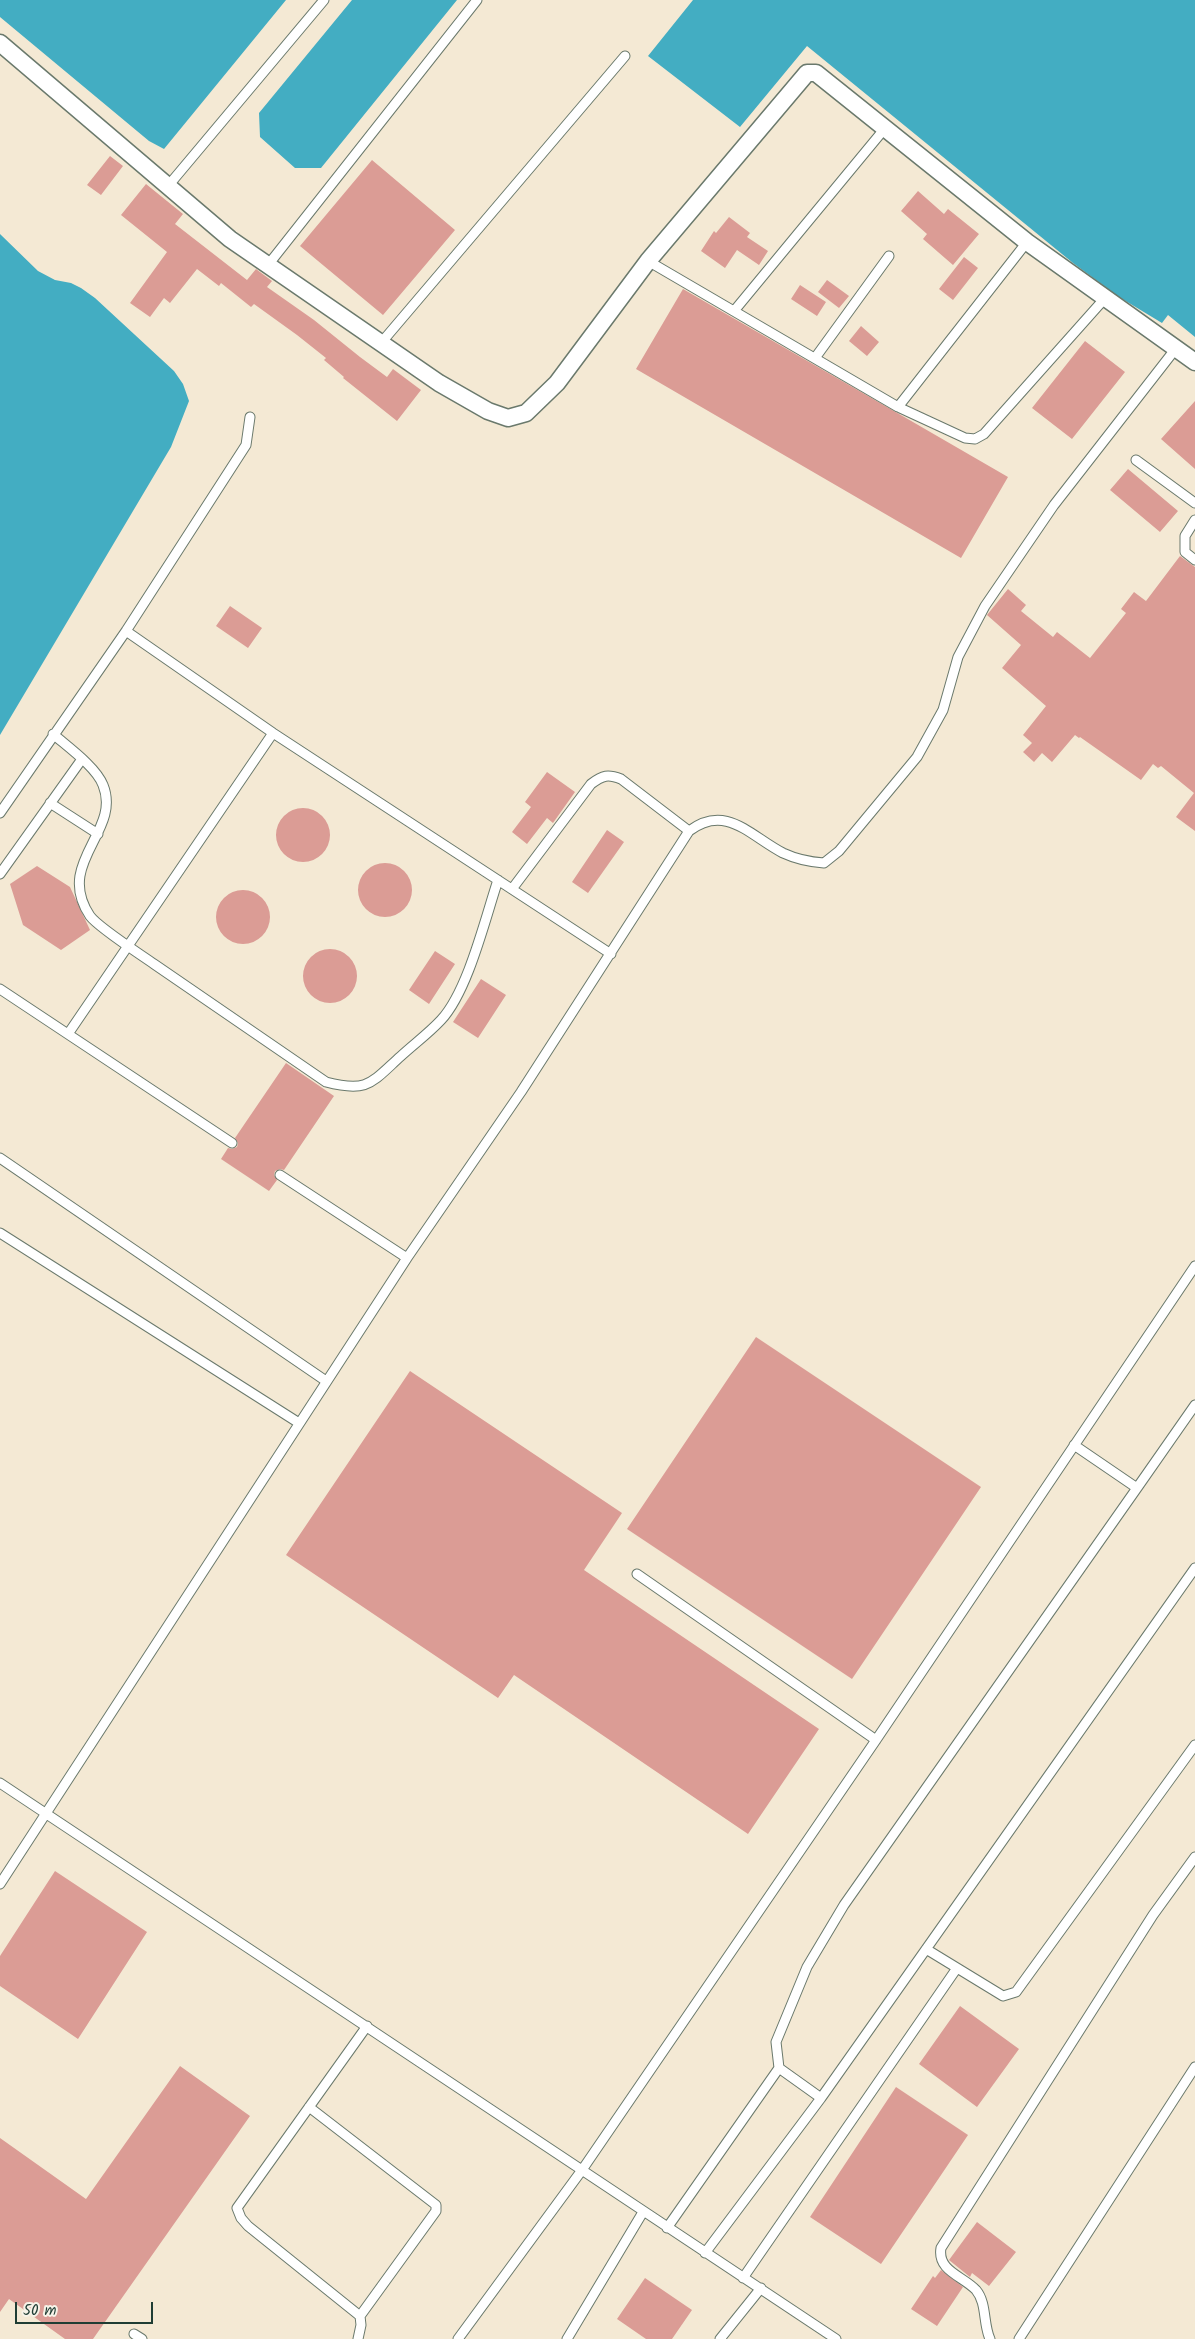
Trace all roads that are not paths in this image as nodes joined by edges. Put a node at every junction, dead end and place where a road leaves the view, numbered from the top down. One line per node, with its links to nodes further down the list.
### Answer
1 (324, 0): 6 (lane)
2 (477, 0): 10 (lane)
3 (0, 43): 6 (street)
4 (625, 56): 13 (lane)
5 (886, 127): 7 (street); 9 (street); 12 (lane)
6 (168, 186): 10 (street)
7 (1027, 242): 11 (street); 17 (lane)
8 (889, 256): 15 (lane)
9 (648, 261): 12 (lane); 13 (street)
10 (268, 265): 13 (street)
11 (1106, 297): 14 (street); 17 (lane)
12 (734, 311): 15 (lane)
13 (381, 343)
14 (1177, 347): 16 (street); 29 (lane)
15 (815, 358): 17 (lane)
16 (1195, 362)
17 (898, 407)
18 (250, 417): 23 (lane)
19 (1136, 460): 20 (lane)
20 (1195, 503)
21 (1195, 520): 22 (lane)
22 (1195, 560)
23 (126, 631): 24 (lane); 25 (lane)
24 (273, 733): 32 (lane); 34 (lane)
25 (53, 734): 26 (lane); 28 (lane)
26 (82, 759): 27 (lane); 30 (lane)
27 (50, 804): 30 (lane); 31 (lane)
28 (0, 813)
29 (689, 831): 33 (lane); 35 (lane)
30 (98, 834): 34 (lane)
31 (0, 874)
32 (498, 880): 33 (lane); 34 (lane)
33 (512, 889): 35 (lane)
34 (128, 946): 37 (lane)
35 (611, 954): 42 (lane)
36 (0, 990): 37 (lane)
37 (68, 1034): 38 (lane)
38 (232, 1143)
39 (0, 1158): 44 (lane)
40 (280, 1175): 42 (lane)
41 (0, 1234): 46 (lane)
42 (407, 1258): 44 (lane)
43 (1195, 1266): 47 (lane)
44 (326, 1381): 46 (lane)
45 (1195, 1405): 48 (lane)
46 (299, 1423): 54 (lane)
47 (1074, 1445): 48 (lane); 51 (lane)
48 (1138, 1488): 61 (lane)
49 (1195, 1568): 57 (lane)
50 (637, 1574): 51 (lane)
51 (876, 1740): 64 (lane)
52 (1195, 1745): 58 (lane)
53 (0, 1782): 54 (lane)
54 (48, 1813): 56 (lane); 59 (lane)
55 (1195, 1857): 76 (lane)
56 (0, 1884)
57 (926, 1949): 58 (lane); 62 (lane)
58 (957, 1968): 68 (lane)
59 (366, 2026): 63 (lane); 64 (lane)
60 (1195, 2067): 77 (lane)
61 (779, 2068): 62 (lane); 66 (lane)
62 (820, 2098): 67 (lane)
63 (309, 2107): 70 (lane); 70 (lane)
64 (582, 2170): 65 (lane); 72 (lane)
65 (643, 2212): 66 (lane); 73 (lane)
66 (667, 2228): 67 (lane)
67 (705, 2253): 68 (lane)
68 (743, 2278): 69 (lane)
69 (760, 2288): 74 (lane); 75 (lane)
70 (360, 2316): 71 (lane)
71 (358, 2339)
72 (458, 2339)
73 (567, 2339)
74 (720, 2339)
75 (836, 2339)
76 (990, 2339)
77 (1019, 2339)

